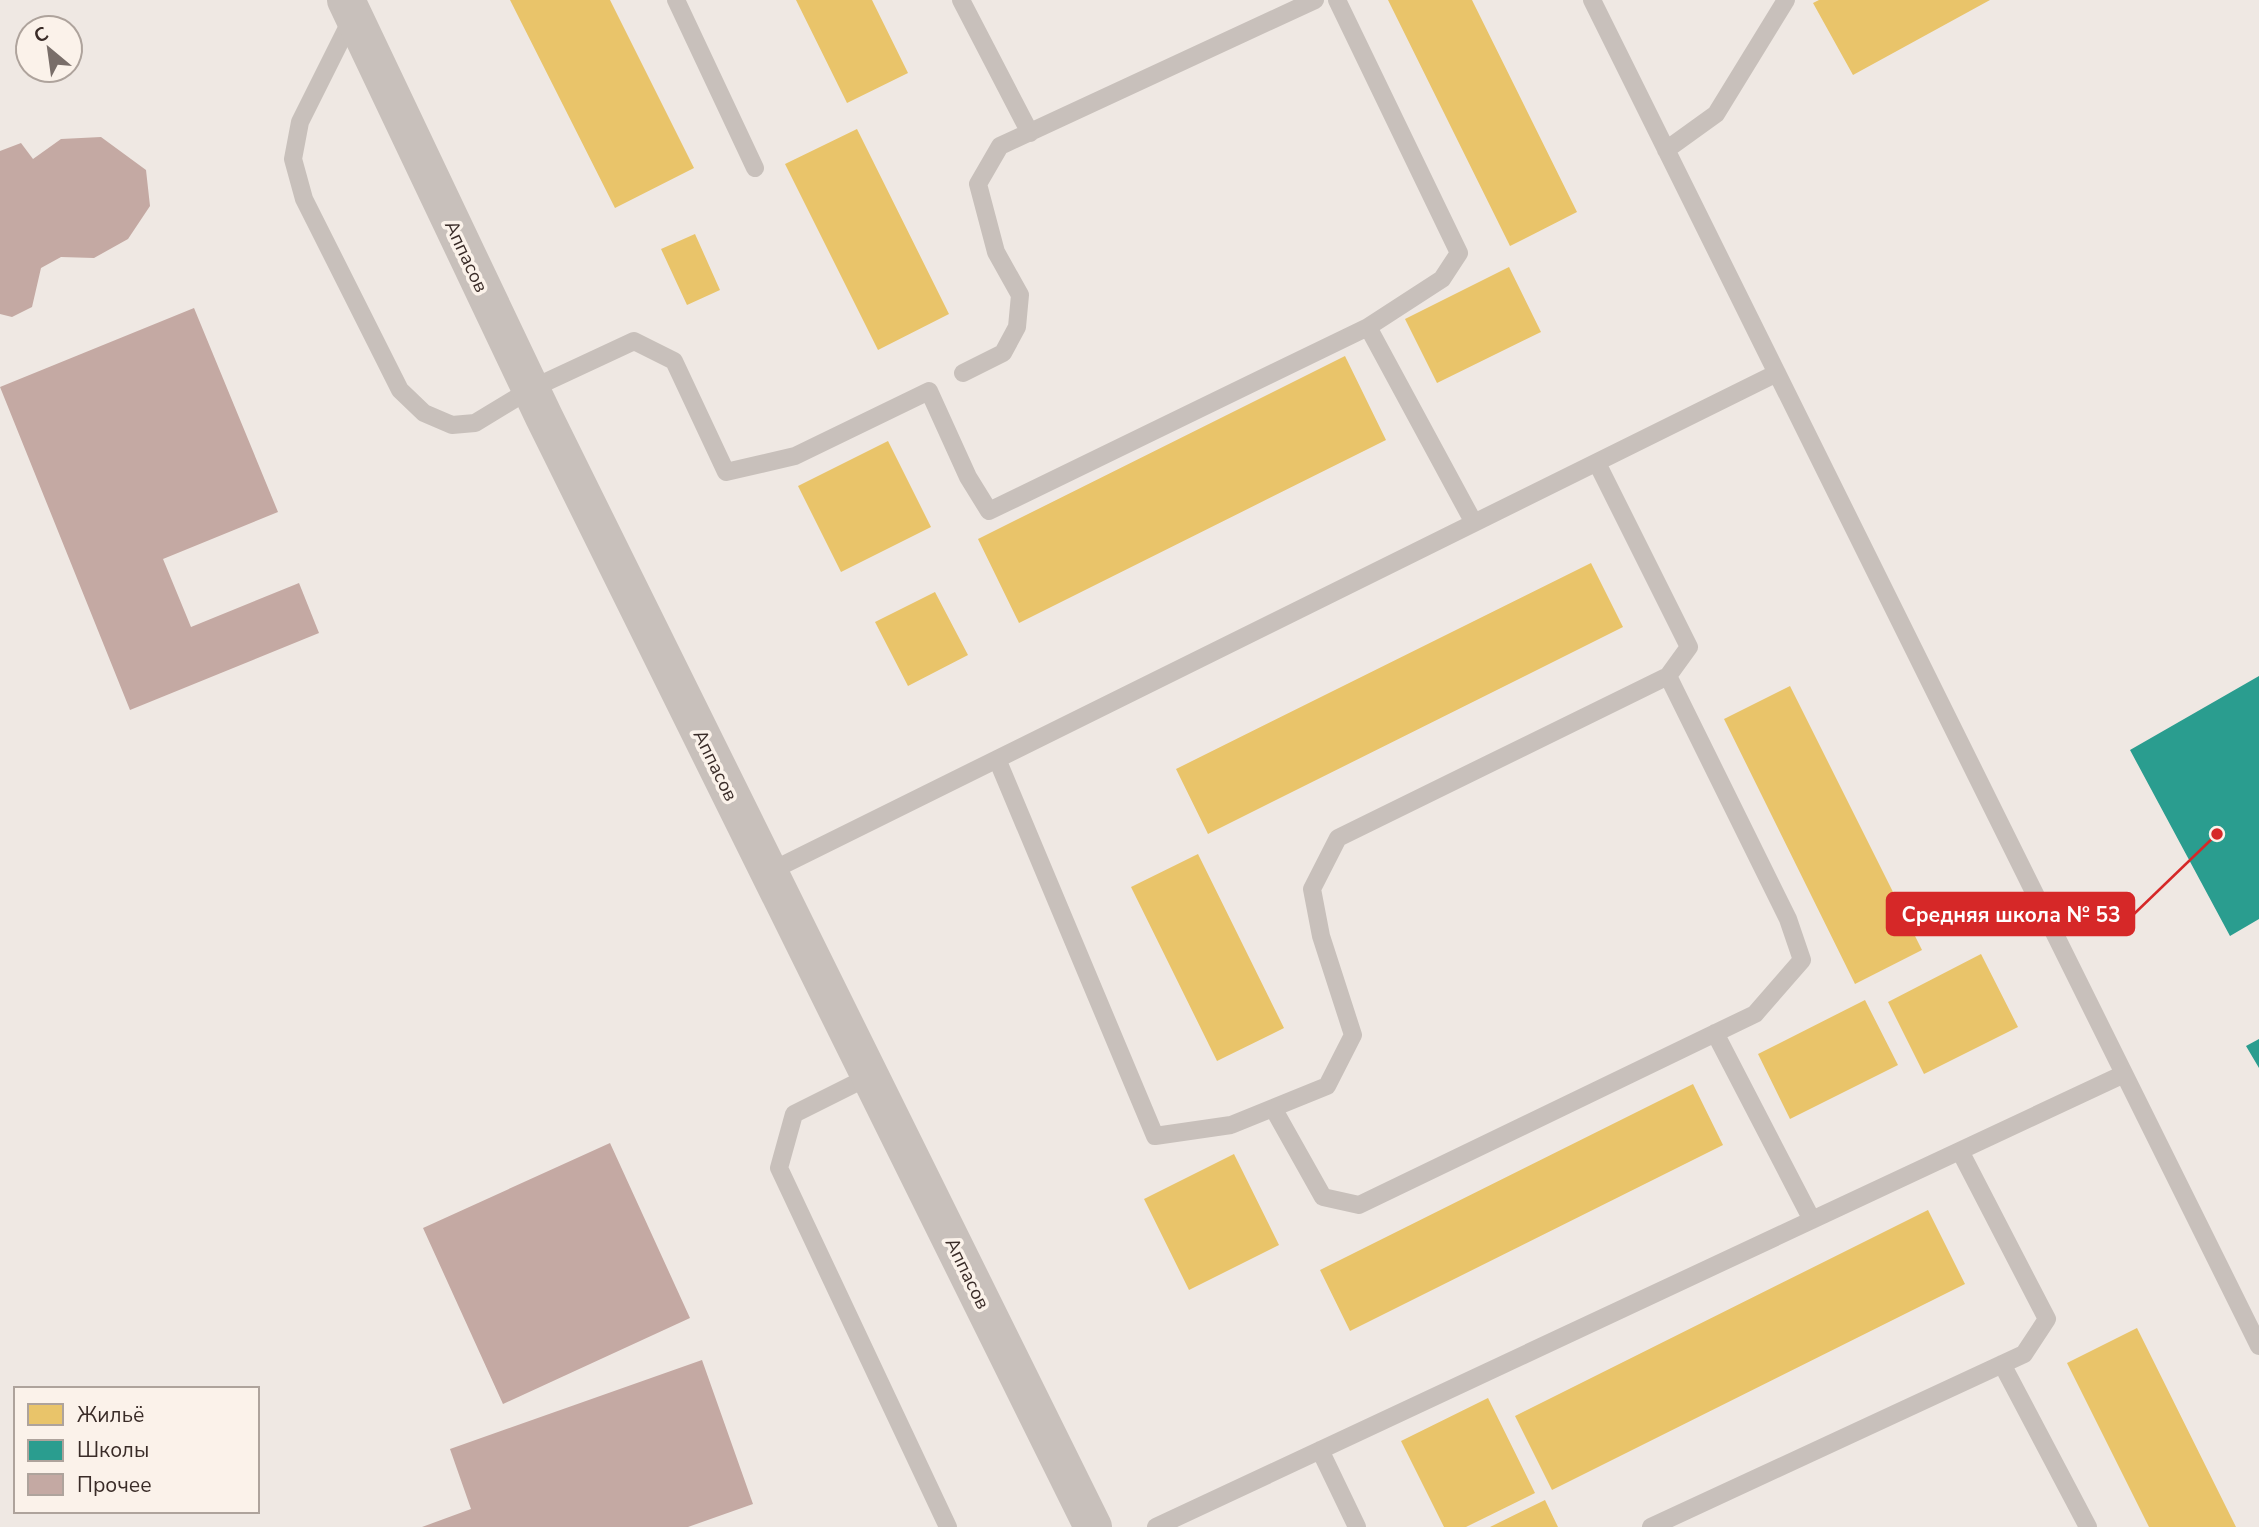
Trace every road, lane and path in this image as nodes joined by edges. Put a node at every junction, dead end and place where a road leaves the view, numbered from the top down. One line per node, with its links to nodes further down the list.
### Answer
1 (676, 0): 10 (lane)
2 (961, 0): 8 (lane)
3 (1315, 0): 8 (lane)
4 (1337, 0): 11 (lane)
5 (1592, 0): 9 (lane)
6 (1786, 0): 9 (lane)
7 (350, 8): 14 (street, Аппасов); 14 (lane)
8 (1030, 133): 12 (lane)
9 (1666, 150): 13 (lane)
10 (755, 168)
11 (1368, 327): 14 (lane); 16 (lane)
12 (963, 373)
13 (1777, 373): 15 (lane); 21 (lane)
14 (531, 389): 19 (street, Аппасов)
15 (1597, 463): 16 (lane); 17 (lane)
16 (1474, 523): 18 (lane)
17 (1668, 676): 20 (lane); 23 (lane)
18 (997, 759): 19 (lane); 23 (lane)
19 (769, 872): 22 (street, Аппасов)
20 (1715, 1033): 23 (lane); 25 (lane)
21 (2124, 1074): 24 (lane); 26 (lane)
22 (870, 1076): 29 (lane); 30 (street, Аппасов)
23 (1273, 1108)
24 (1960, 1151): 25 (lane); 27 (lane)
25 (1812, 1220): 28 (lane)
26 (2259, 1346)
27 (2002, 1364): 33 (lane); 34 (lane)
28 (1320, 1450): 31 (lane); 32 (lane)
29 (948, 1527)
30 (1093, 1527)
31 (1156, 1527)
32 (1357, 1527)
33 (1651, 1527)
34 (2088, 1527)

